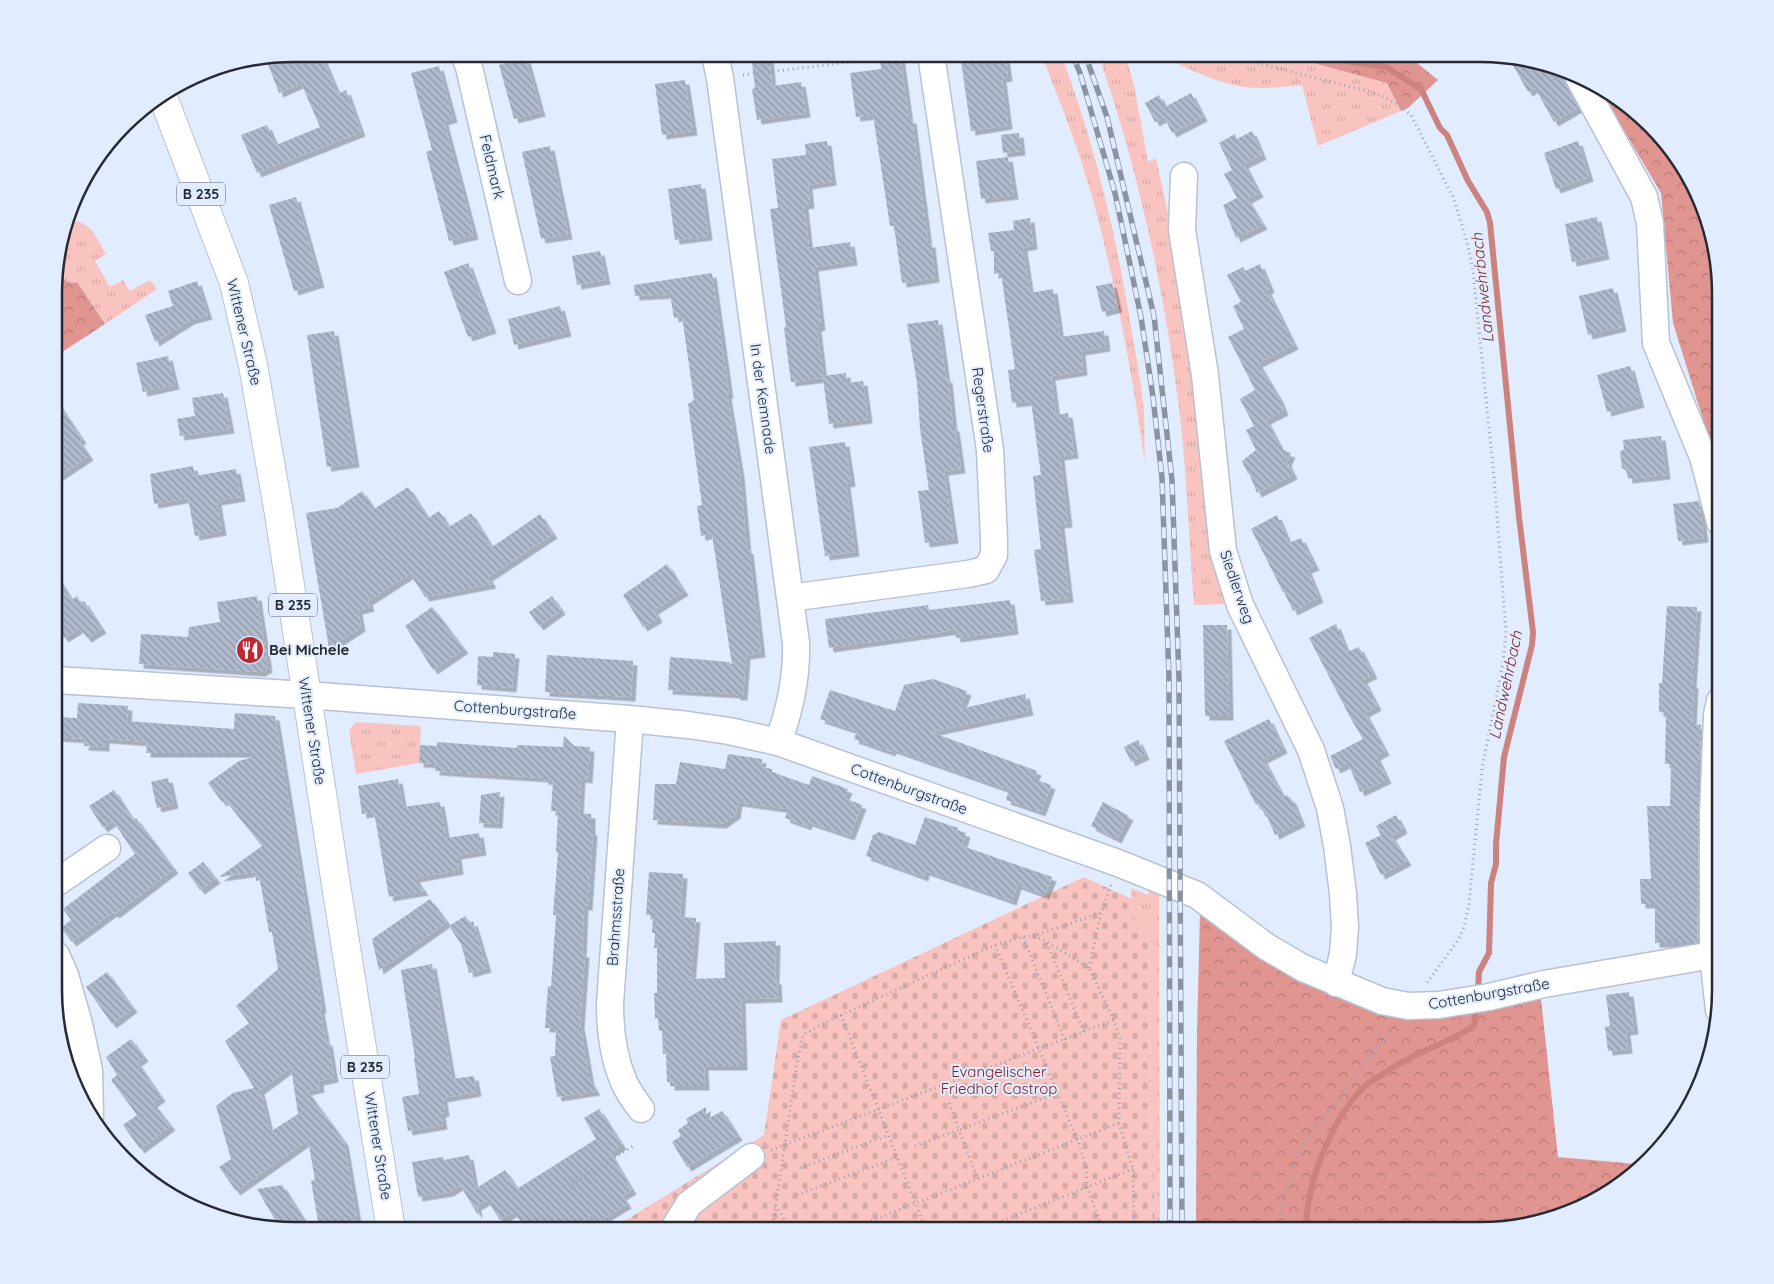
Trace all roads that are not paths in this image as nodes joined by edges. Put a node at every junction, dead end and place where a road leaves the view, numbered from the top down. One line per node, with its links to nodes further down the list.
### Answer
1 (467, 62): 7 (street, Feldmark)
2 (932, 62): 9 (street, Regerstraße)
3 (717, 66): 9 (street, In der Kemnade)
4 (1584, 87): 8 (street)
5 (165, 103): 11 (main road, Wittener Straße / B 235)
6 (1184, 176): 18 (street, Siedlerweg)
7 (518, 280)
8 (1712, 491)
9 (790, 598): 13 (street, In der Kemnade)
10 (62, 680): 11 (street, Cottenburgstraße)
11 (306, 695): 12 (street, Cottenburgstraße); 22 (main road, Wittener Straße / B 235)
12 (630, 719): 13 (street, Cottenburgstraße); 20 (street, Brahmsstraße)
13 (778, 742): 18 (street, Cottenburgstraße)
14 (107, 848): 15 (street)
15 (62, 879)
16 (1712, 954): 18 (street, Cottenburgstraße)
17 (62, 968): 19 (street)
18 (1336, 983)
19 (90, 1098)
20 (641, 1109)
21 (751, 1157): 23 (street)
22 (390, 1222)
23 (678, 1222)

